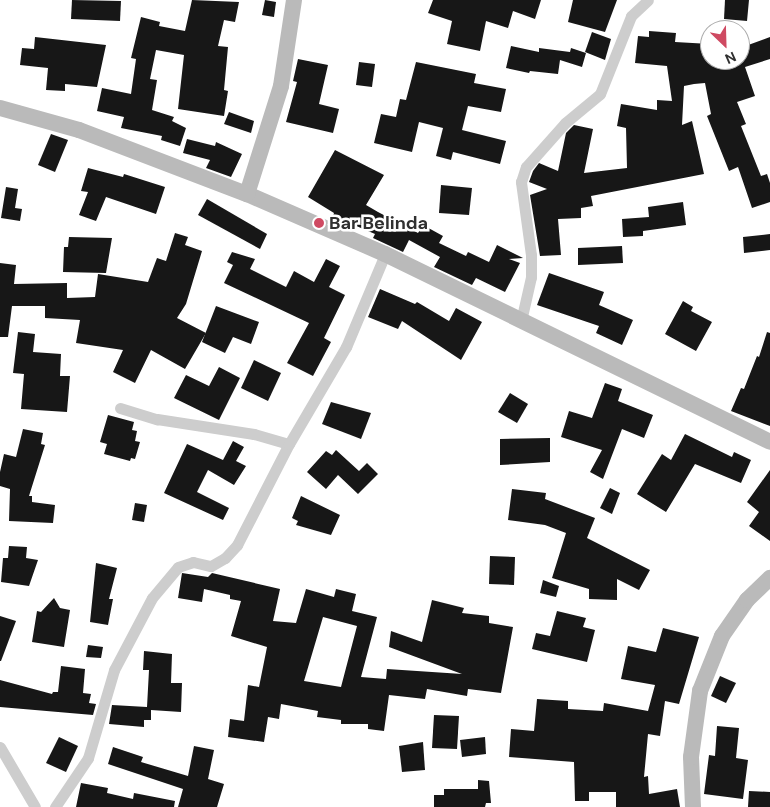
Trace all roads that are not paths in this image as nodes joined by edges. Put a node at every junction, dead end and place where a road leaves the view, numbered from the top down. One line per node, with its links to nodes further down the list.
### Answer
1 (294, 0): 4 (main road)
2 (648, 0): 6 (street)
3 (0, 108): 4 (main road)
4 (247, 194): 5 (main road)
5 (385, 254): 6 (main road); 9 (street)
6 (521, 321): 8 (main road)
7 (120, 408): 9 (street)
8 (770, 442)
9 (289, 444): 13 (street)
10 (770, 578): 14 (main road)
11 (0, 747): 12 (street)
12 (35, 807)
13 (56, 807)
14 (693, 807)

